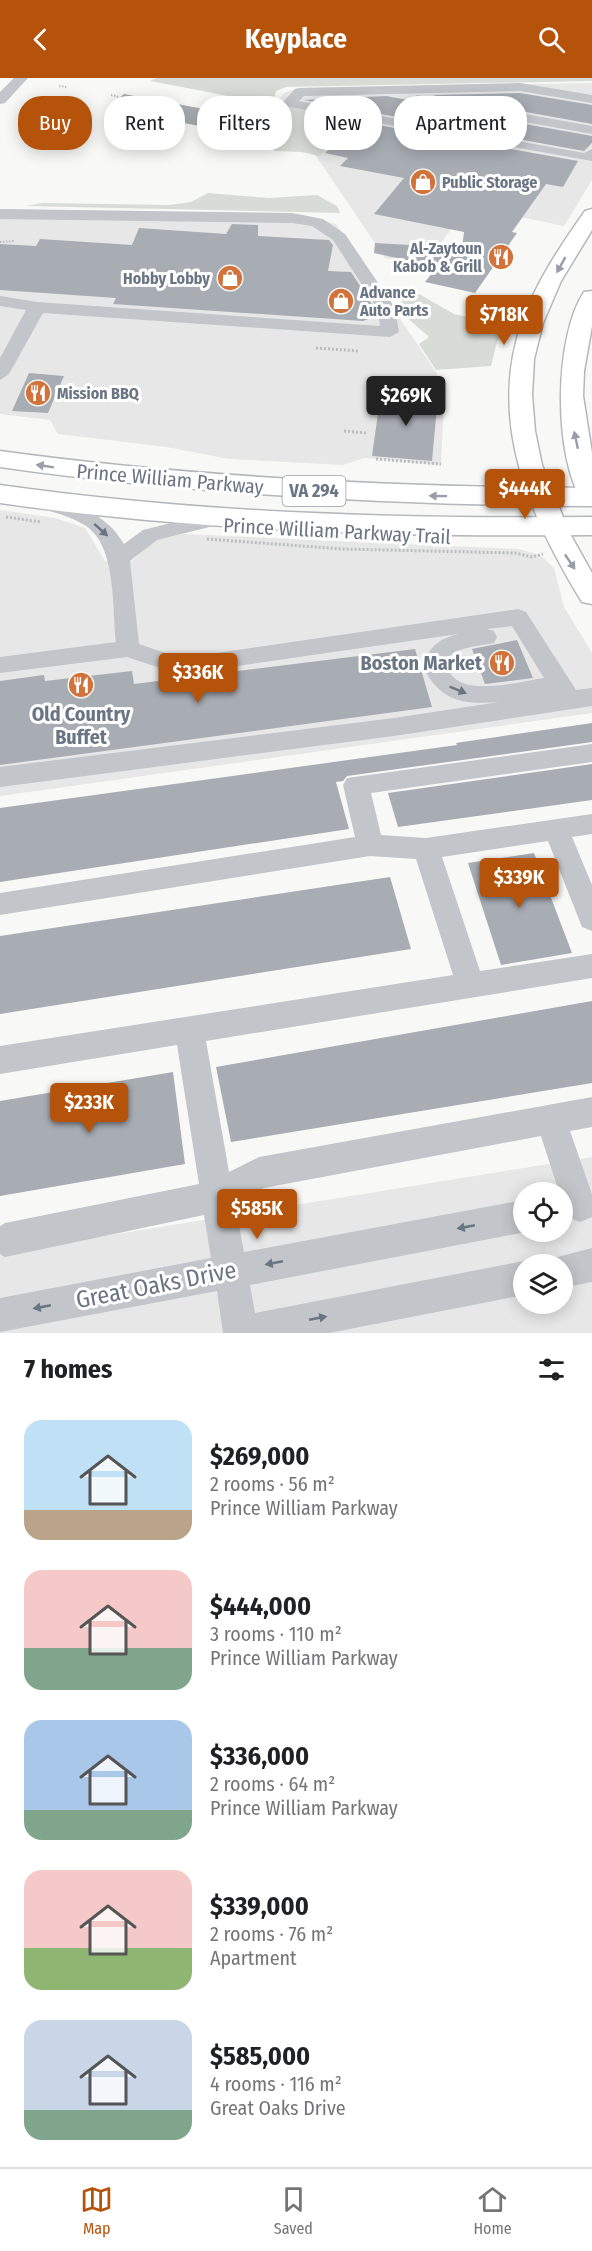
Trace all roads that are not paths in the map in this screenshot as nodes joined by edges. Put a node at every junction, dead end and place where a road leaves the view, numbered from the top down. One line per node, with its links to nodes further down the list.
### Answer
1 (21, 78): 4 (street)
2 (374, 90): 3 (street); 5 (street); 6 (street)
3 (592, 96)
4 (0, 100)
5 (592, 130)
6 (592, 153)
7 (0, 214): 11 (street)
8 (592, 215): 19 (main road, one-way to 19)
9 (592, 297): 18 (main road, one-way to 9)
10 (0, 301): 11 (street)
11 (37, 307): 12 (street); 14 (street)
12 (0, 309)
13 (2, 329): 14 (street)
14 (24, 331): 15 (street)
15 (0, 374)
16 (0, 459): 19 (highway, Prince William Parkway / VA 294, one-way to 16)
17 (0, 494): 20 (highway, Prince William Parkway / VA 294)
18 (592, 496): 19 (highway, Prince William Parkway / VA 294)
19 (539, 497): 22 (main road)
20 (32, 499): 21 (highway, Prince William Parkway / VA 294); 24 (street, one-way to 24)
21 (221, 517): 22 (highway, Prince William Parkway / VA 294); 24 (street)
22 (551, 526): 23 (highway, Prince William Parkway / VA 294); 25 (main road, one-way to 25)
23 (592, 526)
24 (120, 558): 27 (street)
25 (592, 595)
26 (527, 631): 27 (street); 29 (street); 29 (street, one-way to 29)
27 (128, 649): 28 (street)
28 (0, 665)
29 (574, 694): 31 (street)
30 (592, 753): 34 (street)
31 (0, 777)
32 (592, 824): 33 (street)
33 (555, 829): 35 (street); 37 (street)
34 (370, 845): 35 (street); 36 (street)
35 (426, 849): 39 (street)
36 (0, 904)
37 (592, 919)
38 (592, 966): 39 (street)
39 (470, 986): 40 (street)
40 (189, 1030): 41 (street); 44 (street)
41 (0, 1060)
42 (592, 1112): 43 (street)
43 (551, 1119): 44 (street); 45 (street)
44 (217, 1196): 47 (street); 50 (street)
45 (578, 1206)
46 (513, 1218): 50 (street, Great Oaks Drive, one-way to 50)
47 (5, 1240)
48 (592, 1265): 49 (street)
49 (573, 1269)
50 (230, 1271): 52 (street, Great Oaks Drive, one-way to 52); 53 (street)
51 (513, 1280): 53 (street, one-way to 51)
52 (0, 1315)
53 (241, 1333)

